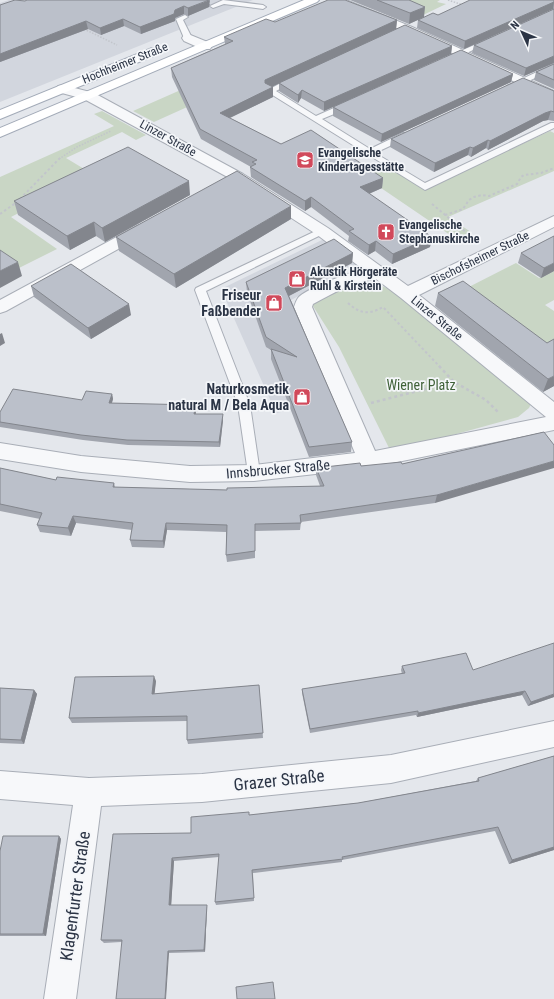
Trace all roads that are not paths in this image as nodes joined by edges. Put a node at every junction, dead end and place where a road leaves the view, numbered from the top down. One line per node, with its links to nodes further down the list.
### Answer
1 (336, 0): 13 (street)
2 (308, 1): 11 (main road, Hochheimer Straße)
3 (269, 4): 4 (lane); 6 (main road)
4 (213, 6)
5 (185, 17): 9 (lane)
6 (239, 17)
7 (202, 32): 9 (main road, Hochheimer Straße)
8 (499, 36): 13 (lane)
9 (188, 38): 10 (main road, Hochheimer Straße); 11 (street)
10 (175, 43)
11 (206, 46): 20 (main road, Hochheimer Straße)
12 (162, 48): 18 (main road, Hochheimer Straße)
13 (461, 53): 14 (lane); 17 (street)
14 (440, 63)
15 (554, 66): 17 (lane)
16 (304, 75): 24 (lane)
17 (522, 81): 19 (lane); 21 (street)
18 (63, 89): 20 (street, Hochheimer Straße); 23 (main road, Hochheimer Straße)
19 (500, 92)
20 (89, 96): 27 (main road, Hochheimer Straße); 31 (street, Linzer Straße)
21 (554, 96)
22 (352, 102): 24 (lane)
23 (0, 115)
24 (316, 119): 28 (lane)
25 (554, 125): 28 (lane)
26 (413, 132): 28 (lane)
27 (0, 133)
28 (370, 152)
29 (554, 222): 33 (street, Bischofsheimer Straße)
30 (155, 223): 34 (street)
31 (322, 231): 32 (street, Linzer Straße); 39 (lane)
32 (379, 274): 33 (street, Linzer Straße); 38 (street)
33 (407, 294): 35 (street, Linzer Straße)
34 (0, 307)
35 (554, 413)
36 (554, 422): 38 (street, Innsbrucker Straße)
37 (0, 451): 39 (street, Innsbrucker Straße)
38 (368, 460): 39 (street, Innsbrucker Straße)
39 (254, 473)
40 (554, 734): 42 (street, Grazer Straße)
41 (0, 785): 42 (street, Grazer Straße)
42 (89, 792): 43 (street, Klagenfurter Straße)
43 (60, 999)

